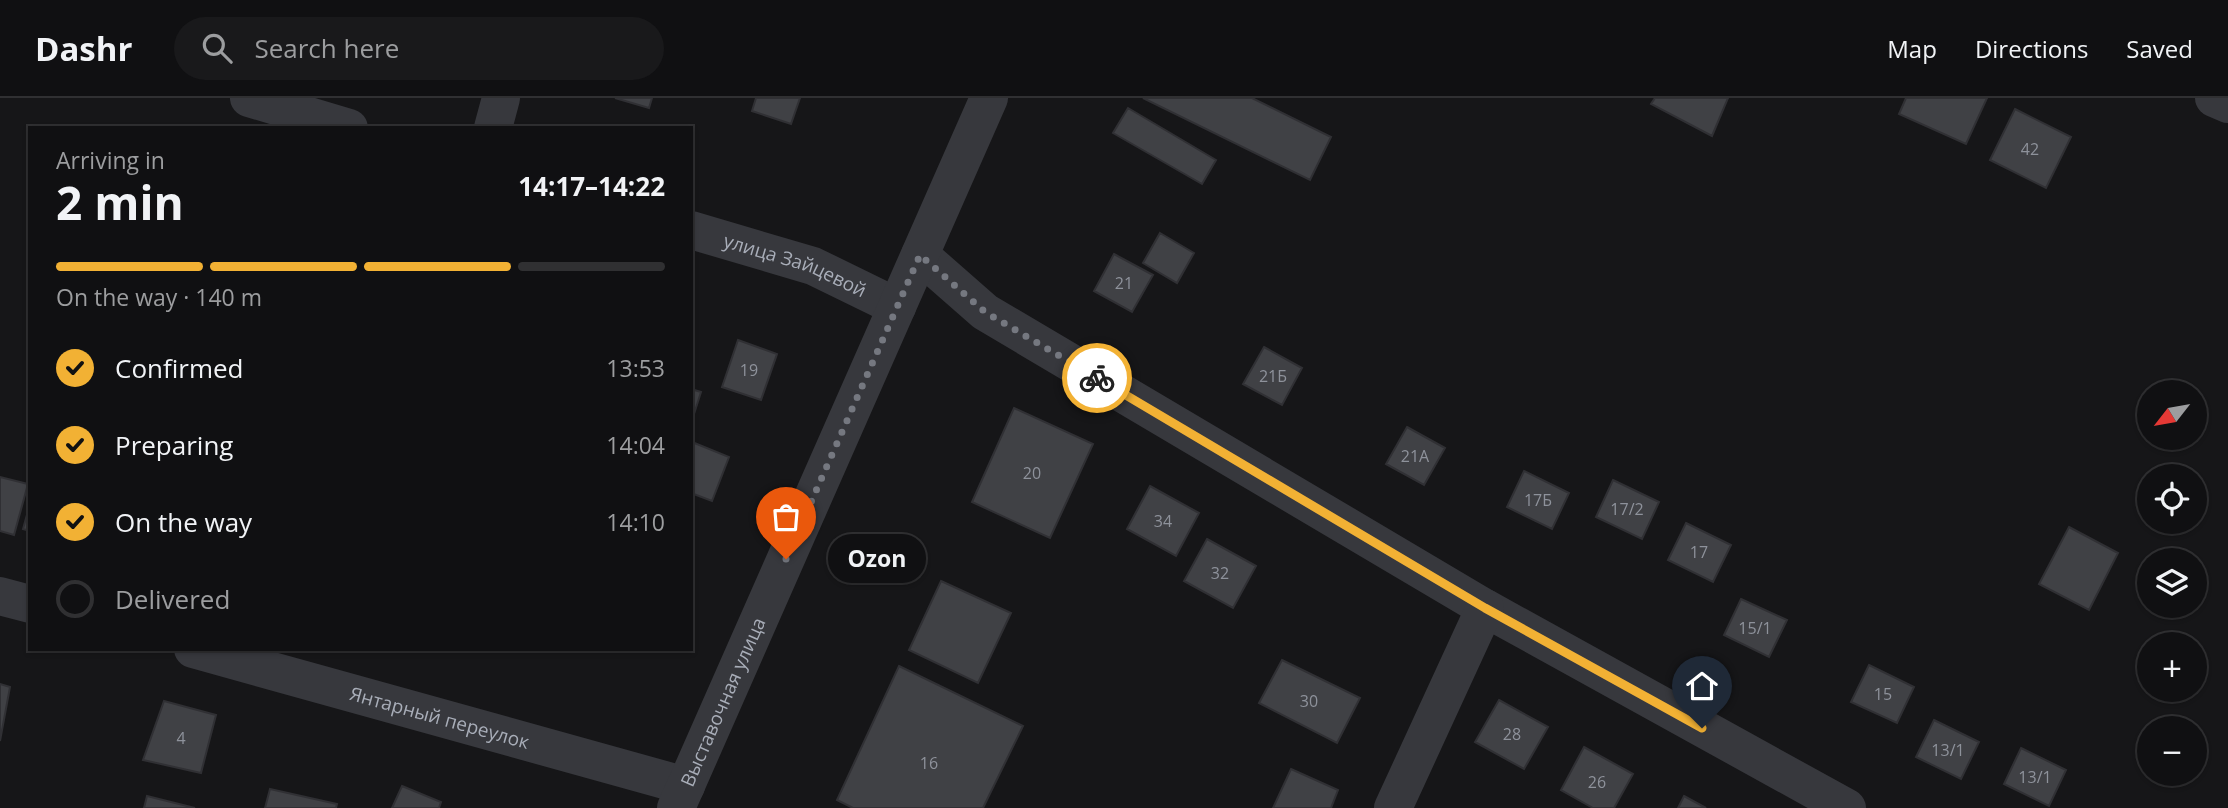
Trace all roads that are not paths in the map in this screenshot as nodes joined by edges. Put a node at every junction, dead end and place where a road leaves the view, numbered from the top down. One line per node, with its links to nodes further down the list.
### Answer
1 (249, 98): 6 (street)
2 (501, 98): 7 (street)
3 (989, 98): 9 (street, Выставочная улица)
4 (2214, 98): 5 (street)
5 (2228, 104)
6 (342, 126)
7 (494, 126)
8 (693, 231): 10 (street, улица Зайцевой)
9 (920, 255): 10 (street, Выставочная улица); 13 (street)
10 (897, 307): 15 (street, Выставочная улица)
11 (0, 596): 12 (street)
12 (28, 603)
13 (1485, 608): 16 (street); 17 (street)
14 (200, 651): 15 (street, Янтарный переулок)
15 (681, 797)
16 (1392, 808)
17 (1847, 808)

